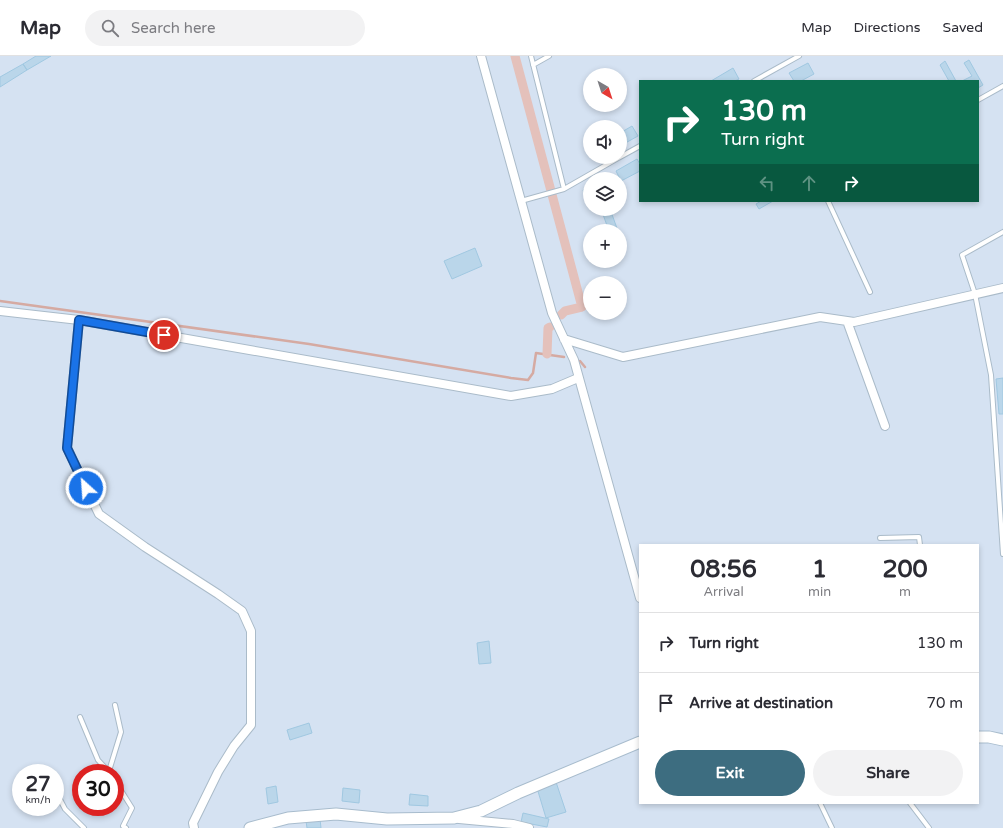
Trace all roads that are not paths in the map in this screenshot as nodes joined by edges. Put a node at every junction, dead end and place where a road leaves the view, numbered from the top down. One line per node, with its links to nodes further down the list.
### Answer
1 (481, 56): 13 (street)
2 (531, 56): 5 (lane)
3 (549, 56): 5 (lane)
4 (799, 56): 6 (lane)
5 (533, 65): 12 (lane)
6 (756, 80)
7 (1003, 86): 8 (lane)
8 (979, 99)
9 (639, 147): 10 (lane)
10 (627, 153)
11 (608, 164): 12 (lane)
12 (563, 189): 13 (lane)
13 (521, 201): 22 (street)
14 (828, 202): 17 (lane)
15 (1003, 232): 18 (lane)
16 (1003, 288): 18 (street)
17 (870, 292)
18 (975, 294): 21 (street); 27 (lane)
19 (0, 311): 20 (street)
20 (79, 320): 23 (street); 43 (street)
21 (847, 321): 22 (street); 24 (street)
22 (564, 339): 23 (street)
23 (578, 378): 28 (street)
24 (885, 426)
25 (880, 538): 26 (lane)
26 (920, 544)
27 (1003, 554)
28 (639, 594)
29 (115, 705): 35 (lane)
30 (80, 717): 34 (lane)
31 (979, 737): 32 (street)
32 (1003, 740)
33 (639, 742): 40 (street)
34 (102, 764)
35 (111, 764)
36 (124, 795): 42 (lane)
37 (820, 804): 46 (lane)
38 (911, 804): 47 (lane)
39 (64, 807): 41 (lane)
40 (454, 818): 44 (street); 45 (street)
41 (84, 828)
42 (126, 828)
43 (194, 828)
44 (250, 828)
45 (529, 828)
46 (832, 828)
47 (929, 828)

